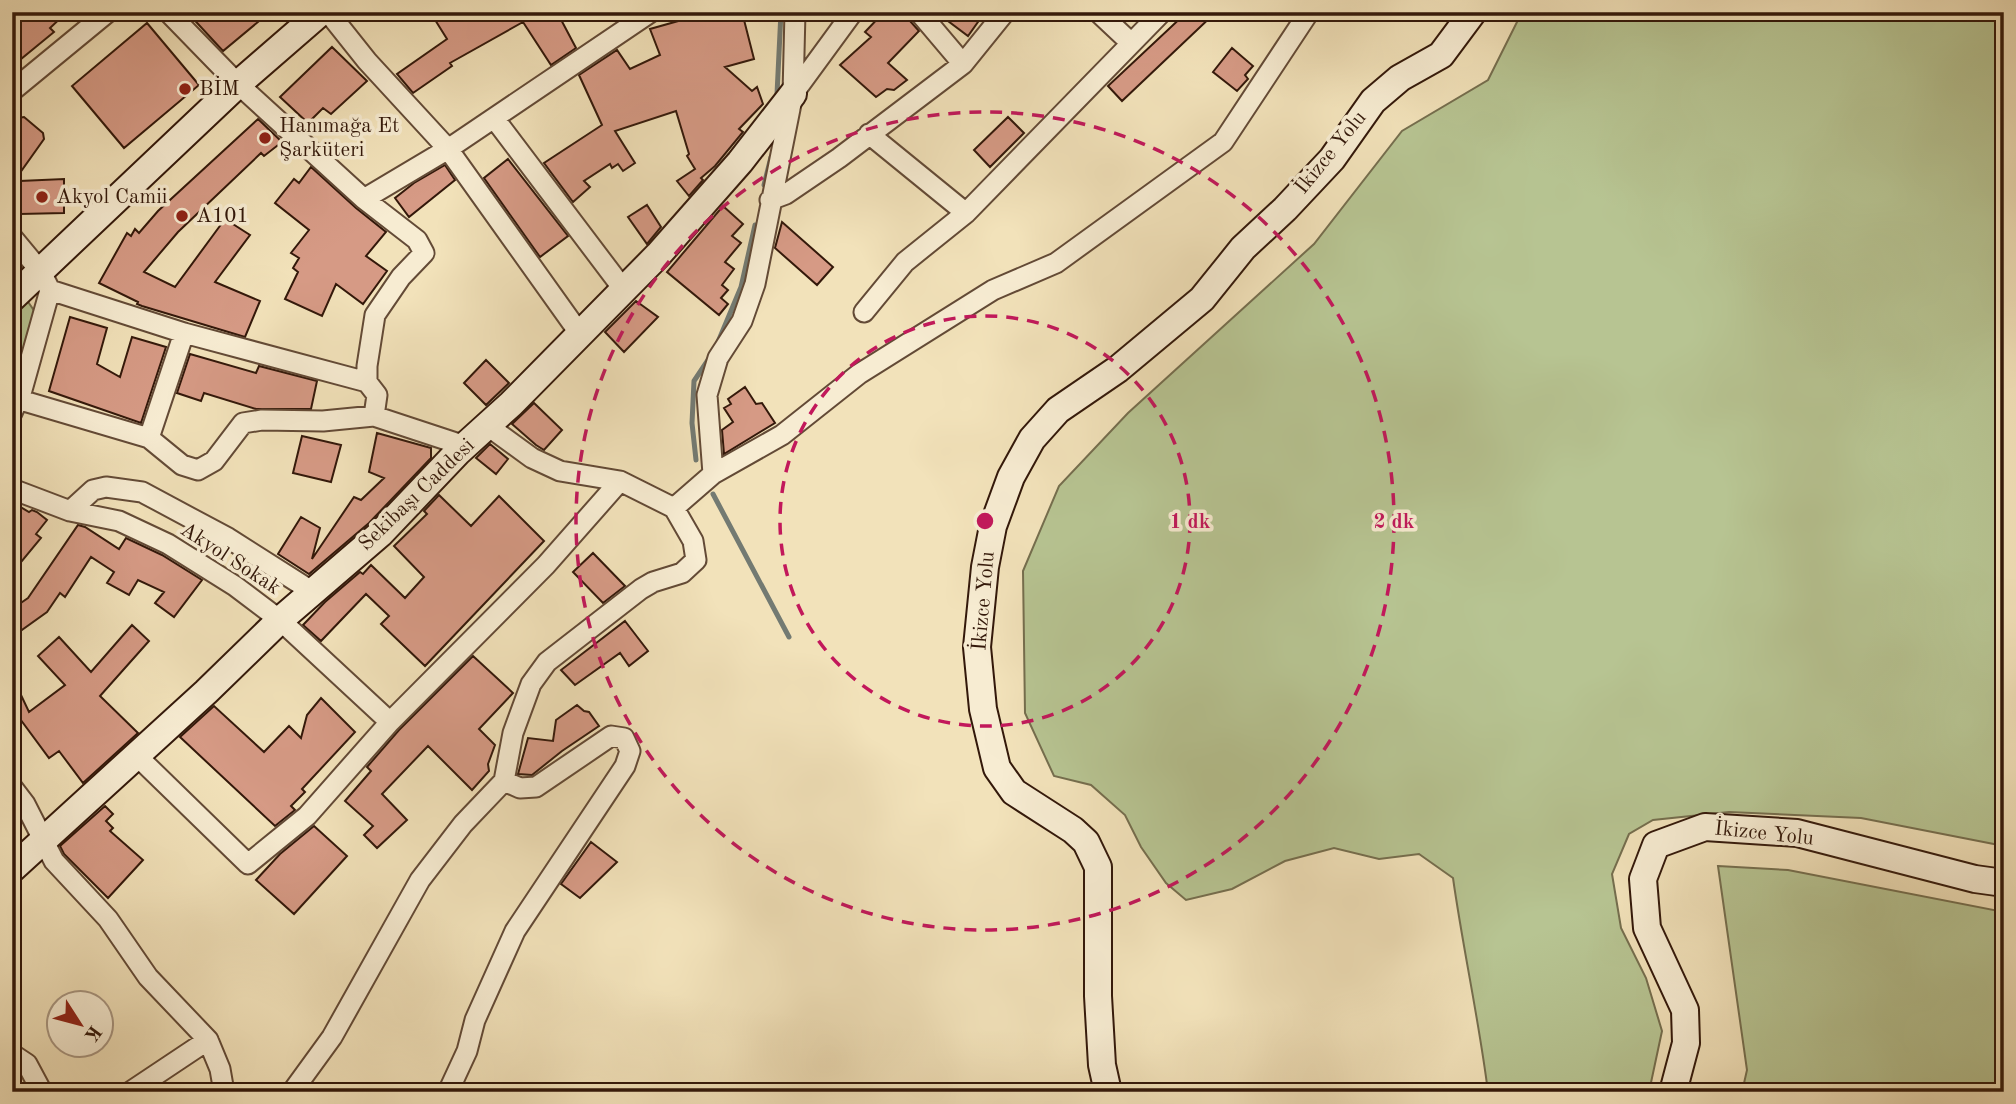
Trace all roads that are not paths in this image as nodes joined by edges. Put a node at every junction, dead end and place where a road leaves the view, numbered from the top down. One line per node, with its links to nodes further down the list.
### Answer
1 (108, 12): 17 (street)
2 (168, 12): 16 (street)
3 (321, 12): 16 (street)
4 (328, 12): 21 (street)
5 (651, 12): 19 (street)
6 (794, 12): 18 (street)
7 (853, 12): 18 (street)
8 (919, 12): 15 (street)
9 (1005, 12): 15 (street)
10 (1098, 12): 14 (street)
11 (1161, 12): 14 (street)
12 (1473, 12): 59 (street, İkizce Yolu)
13 (1305, 14): 38 (street)
14 (1131, 43): 24 (street)
15 (963, 64): 20 (street)
16 (238, 85): 22 (street); 26 (street)
17 (12, 91)
18 (793, 94): 23 (street); 27 (street, Sekibaşı Caddesi)
19 (494, 118): 21 (street); 27 (street)
20 (869, 134): 23 (street); 24 (street)
21 (448, 149): 22 (street); 31 (street)
22 (363, 200): 32 (street)
23 (770, 200): 38 (street)
24 (965, 213): 29 (street)
25 (12, 237): 26 (street)
26 (46, 281): 28 (street); 30 (street); 33 (street)
27 (624, 290): 31 (street, Sekibaşı Caddesi)
28 (12, 299)
29 (864, 312)
30 (184, 333): 32 (street); 36 (street)
31 (580, 334): 35 (street, Sekibaşı Caddesi)
32 (367, 382): 34 (street)
33 (14, 407): 36 (street)
34 (374, 416): 36 (street); 37 (street)
35 (488, 426): 37 (street, Sekibaşı Caddesi); 39 (street)
36 (149, 438)
37 (465, 446): 43 (street, Sekibaşı Caddesi)
38 (713, 474): 41 (street)
39 (621, 481): 41 (street); 45 (street)
40 (12, 489): 42 (street, Akyol Sokak)
41 (674, 508): 47 (street)
42 (70, 511): 43 (street); 44 (street, Akyol Sokak)
43 (313, 592): 44 (street, Sekibaşı Caddesi)
44 (280, 620): 45 (street, Akyol Sokak); 46 (street, Sekibaşı Caddesi)
45 (390, 722): 46 (street)
46 (136, 755): 49 (street, Sekibaşı Caddesi)
47 (504, 781): 57 (street); 58 (street)
48 (12, 787): 49 (street)
49 (42, 841): 50 (street, Sekibaşı Caddesi); 52 (street)
50 (12, 869)
51 (2004, 883): 60 (street, İkizce Yolu)
52 (208, 1040): 55 (street); 56 (street)
53 (12, 1054): 54 (street)
54 (40, 1092)
55 (130, 1092)
56 (224, 1092)
57 (292, 1092)
58 (448, 1092)
59 (1108, 1092)
60 (1673, 1092)

